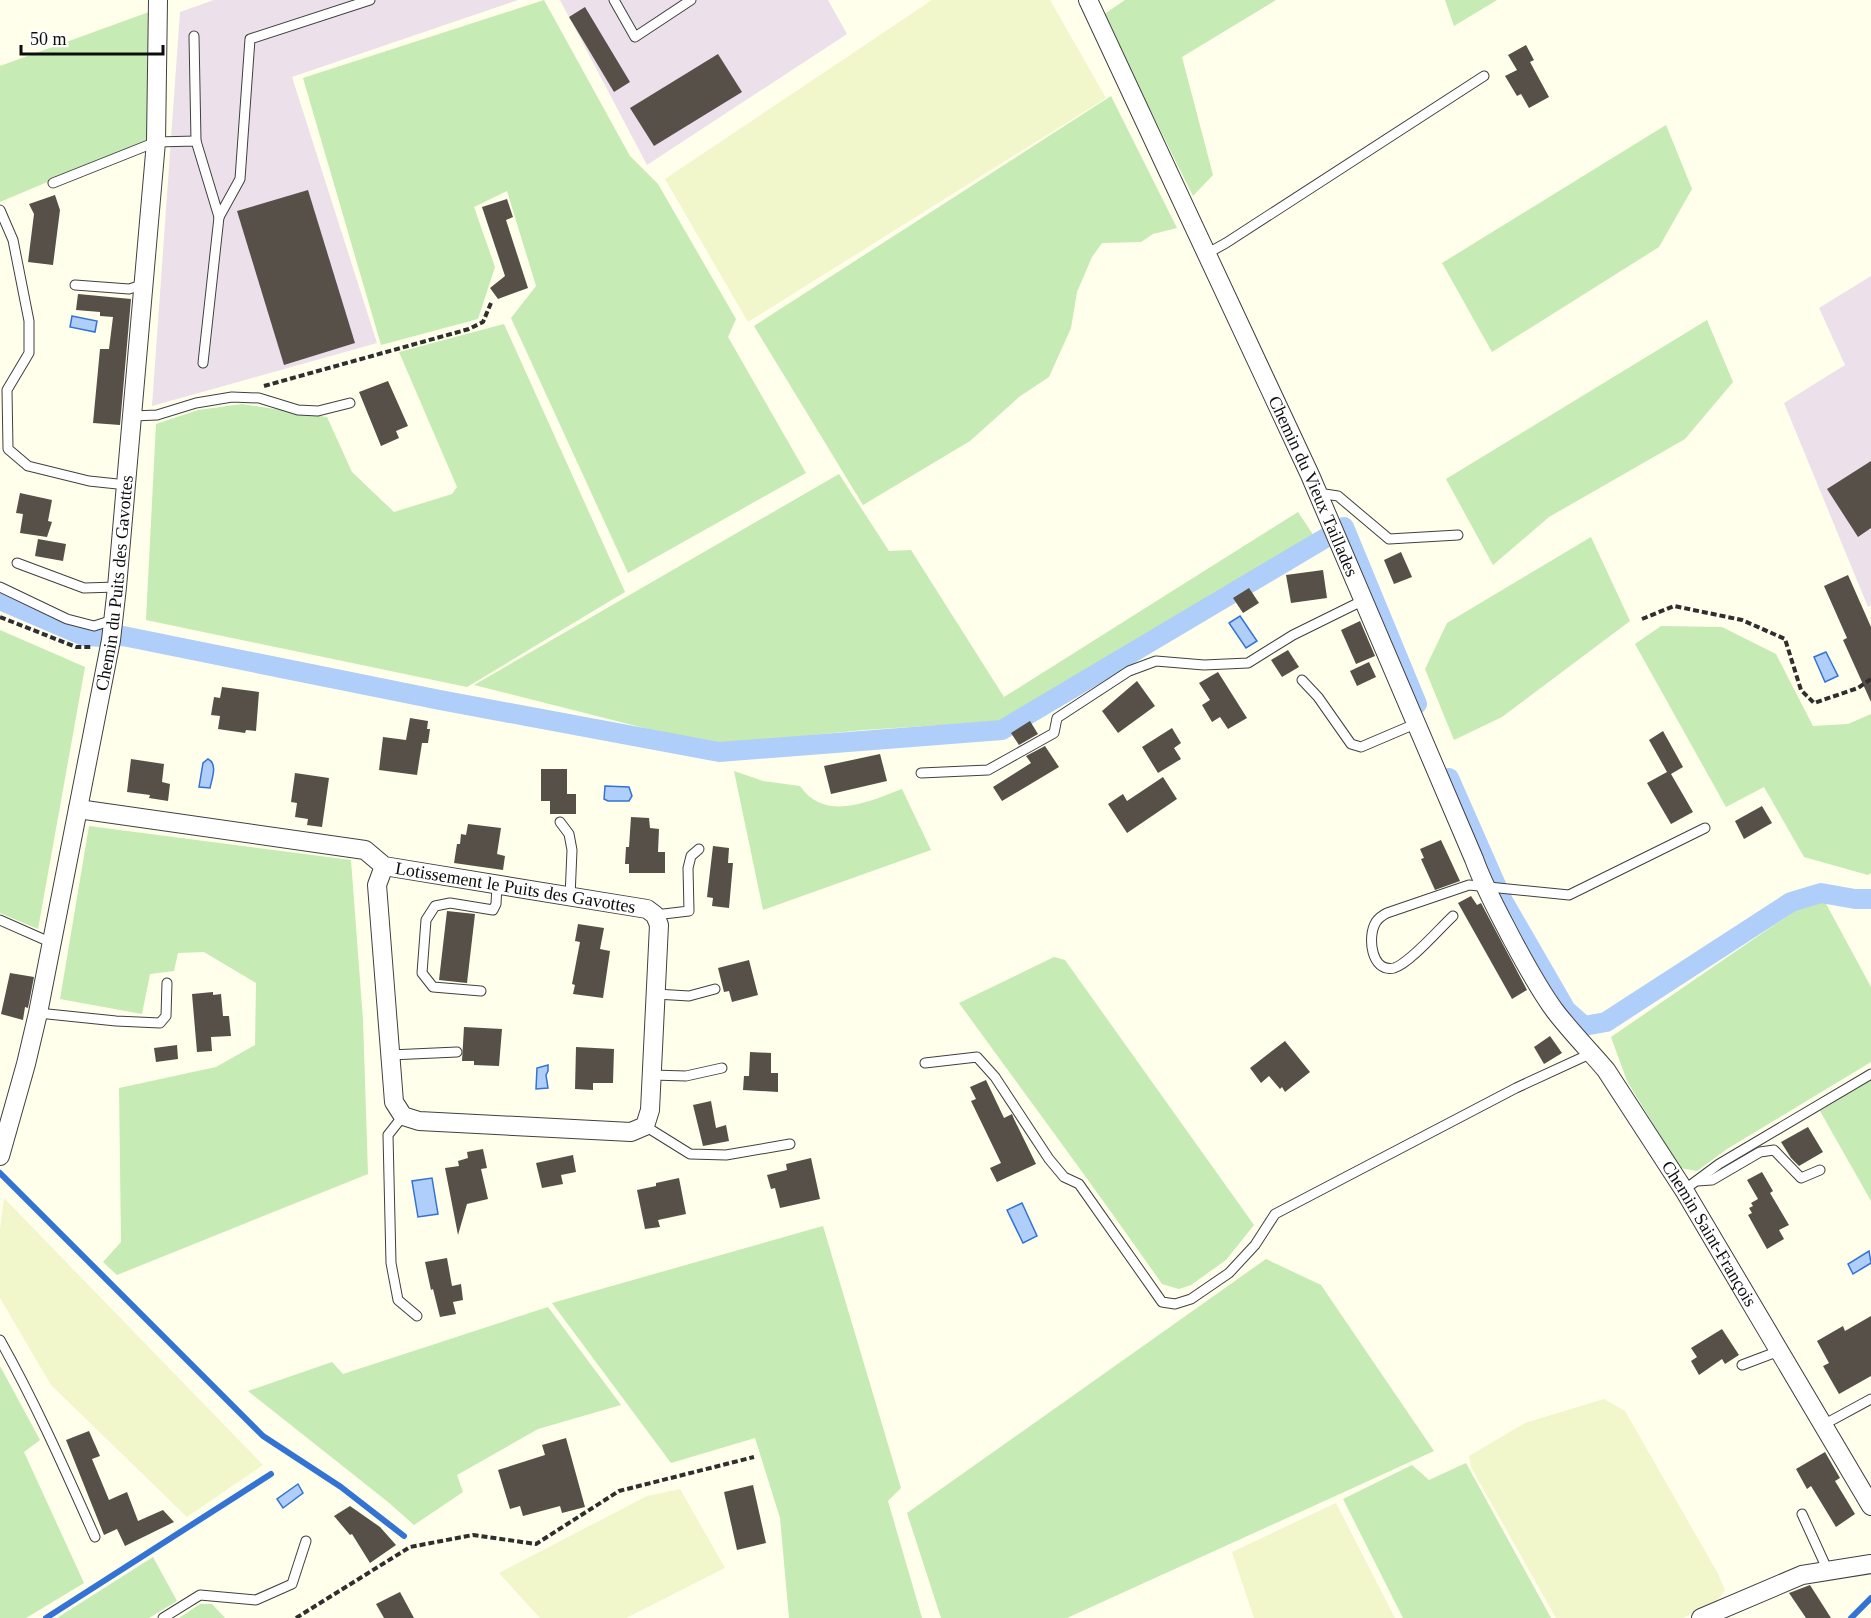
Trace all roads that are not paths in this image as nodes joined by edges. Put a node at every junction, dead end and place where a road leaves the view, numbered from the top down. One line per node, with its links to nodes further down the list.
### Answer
1 (158, 0): 9 (street, Chemin du Puits des Gavottes)
2 (370, 0): 12 (lane)
3 (614, 0): 4 (lane)
4 (691, 0)
5 (1088, 0): 13 (street, Chemin du Vieux Taillades)
6 (194, 36): 8 (lane)
7 (1484, 76): 13 (lane)
8 (196, 141): 9 (lane); 12 (lane)
9 (156, 142): 10 (lane); 14 (street, Chemin du Puits des Gavottes)
10 (53, 183)
11 (0, 210): 19 (lane)
12 (219, 217): 16 (lane)
13 (1208, 253): 21 (street, Chemin du Vieux Taillades)
14 (145, 284): 15 (lane); 18 (street, Chemin du Puits des Gavottes)
15 (75, 285)
16 (203, 363)
17 (350, 403): 18 (lane)
18 (133, 416): 20 (street, Chemin du Puits des Gavottes)
19 (4, 448): 20 (lane)
20 (127, 485): 25 (street, Chemin du Puits des Gavottes)
21 (1318, 493): 22 (lane); 26 (street, Chemin du Vieux Taillades)
22 (1458, 535)
23 (17, 563): 25 (lane)
24 (0, 587): 27 (lane)
25 (117, 587): 27 (street, Chemin du Puits des Gavottes)
26 (1364, 600): 29 (street, Chemin du Vieux Taillades); 30 (lane)
27 (113, 620): 31 (street, Chemin du Puits des Gavottes)
28 (1302, 680): 29 (lane)
29 (1415, 724): 37 (street, Chemin du Vieux Taillades)
30 (921, 774)
31 (78, 809): 35 (street, Lotissement le Puits des Gavottes); 42 (street, Chemin du Puits des Gavottes)
32 (560, 822): 38 (lane)
33 (1705, 828): 37 (lane)
34 (699, 849): 39 (lane)
35 (384, 866): 36 (street, Lotissement le Puits des Gavottes); 51 (street, Lotissement le Puits des Gavottes)
36 (497, 885): 38 (street, Lotissement le Puits des Gavottes); 46 (lane)
37 (1483, 885): 40 (lane); 43 (street, Chemin du Vieux Taillades)
38 (570, 897): 39 (street, Lotissement le Puits des Gavottes)
39 (655, 915): 47 (street, Lotissement le Puits des Gavottes)
40 (1453, 916)
41 (0, 920): 42 (lane)
42 (52, 943): 48 (street, Chemin du Puits des Gavottes)
43 (1531, 974): 50 (street, Chemin Saint-François)
44 (167, 983): 48 (lane)
45 (715, 989): 47 (lane)
46 (481, 991)
47 (656, 994): 55 (street, Lotissement le Puits des Gavottes)
48 (38, 1013): 59 (street, Chemin du Puits des Gavottes)
49 (457, 1052): 51 (lane)
50 (1592, 1053): 52 (lane); 61 (street, Chemin Saint-François)
51 (390, 1055): 56 (street, Lotissement le Puits des Gavottes)
52 (925, 1063)
53 (722, 1068): 55 (lane)
54 (1871, 1074): 61 (lane)
55 (652, 1075): 57 (street, Lotissement le Puits des Gavottes)
56 (403, 1116): 57 (street); 62 (lane)
57 (645, 1126): 58 (lane)
58 (790, 1144)
59 (0, 1156)
60 (1820, 1170): 61 (lane)
61 (1690, 1186): 64 (street, Chemin Saint-François)
62 (417, 1316)
63 (0, 1340): 70 (lane)
64 (1779, 1351): 65 (lane); 67 (street, Chemin Saint-François)
65 (1742, 1365)
66 (1871, 1399): 67 (lane)
67 (1823, 1425): 68 (street, Chemin Saint-François)
68 (1871, 1506)
69 (1802, 1514): 73 (lane)
70 (95, 1536)
71 (306, 1541): 75 (lane)
72 (1871, 1564): 73 (street)
73 (1828, 1570): 74 (street)
74 (1706, 1617)
75 (163, 1618)

